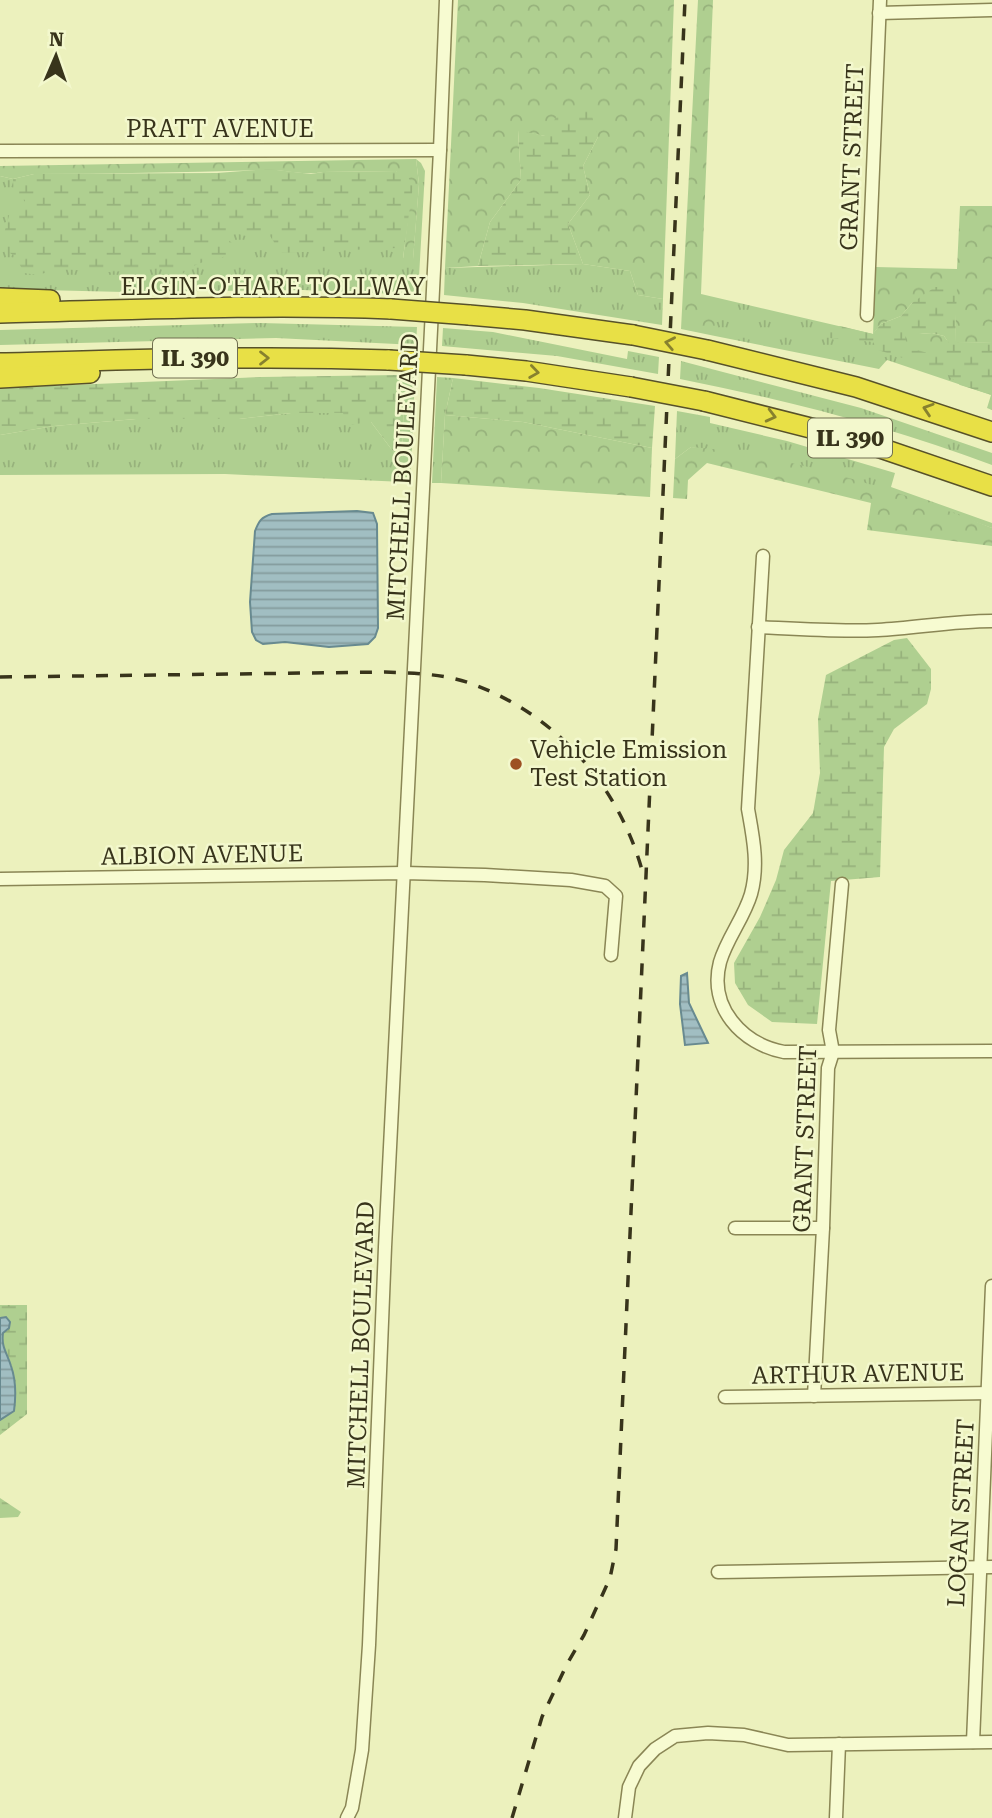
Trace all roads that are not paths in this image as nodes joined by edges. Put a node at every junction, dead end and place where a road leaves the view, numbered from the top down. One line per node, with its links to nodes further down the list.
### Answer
1 (446, 0): 4 (street, MITCHELL BOULEVARD)
2 (879, 7): 3 (street); 9 (street, GRANT STREET)
3 (992, 10)
4 (440, 150): 5 (street, PRATT AVENUE); 18 (street, MITCHELL BOULEVARD)
5 (0, 151)
6 (0, 298): 7 (highway)
7 (166, 309): 8 (highway, ELGIN-O'HARE TOLLWAY / IL 390); 13 (highway, ELGIN-O'HARE TOLLWAY / IL 390, one-way to 7, bridge)
8 (0, 313)
9 (867, 316)
10 (215, 358): 11 (highway, IL 390); 12 (highway); 14 (highway, IL 390, one-way to 14, bridge)
11 (0, 363)
12 (0, 378)
13 (992, 432)
14 (992, 486)
15 (763, 556): 17 (street)
16 (992, 621): 17 (street)
17 (758, 627): 23 (street)
18 (404, 873): 19 (street, ALBION AVENUE); 21 (street); 36 (street, MITCHELL BOULEVARD)
19 (0, 879)
20 (842, 884): 23 (street, GRANT STREET)
21 (611, 955)
22 (992, 1051): 23 (street)
23 (833, 1052): 25 (street, GRANT STREET)
24 (735, 1228): 25 (street)
25 (823, 1228): 28 (street, GRANT STREET)
26 (992, 1286): 27 (street, LOGAN STREET)
27 (989, 1393): 28 (street, ARTHUR AVENUE); 30 (street, LOGAN STREET)
28 (814, 1396): 29 (street, ARTHUR AVENUE)
29 (725, 1397)
30 (978, 1567): 31 (street); 32 (street); 33 (street, LOGAN STREET)
31 (992, 1567)
32 (718, 1572)
33 (973, 1742): 34 (street); 35 (street)
34 (992, 1742)
35 (839, 1744): 37 (street); 38 (street)
36 (347, 1818)
37 (625, 1818)
38 (836, 1818)

